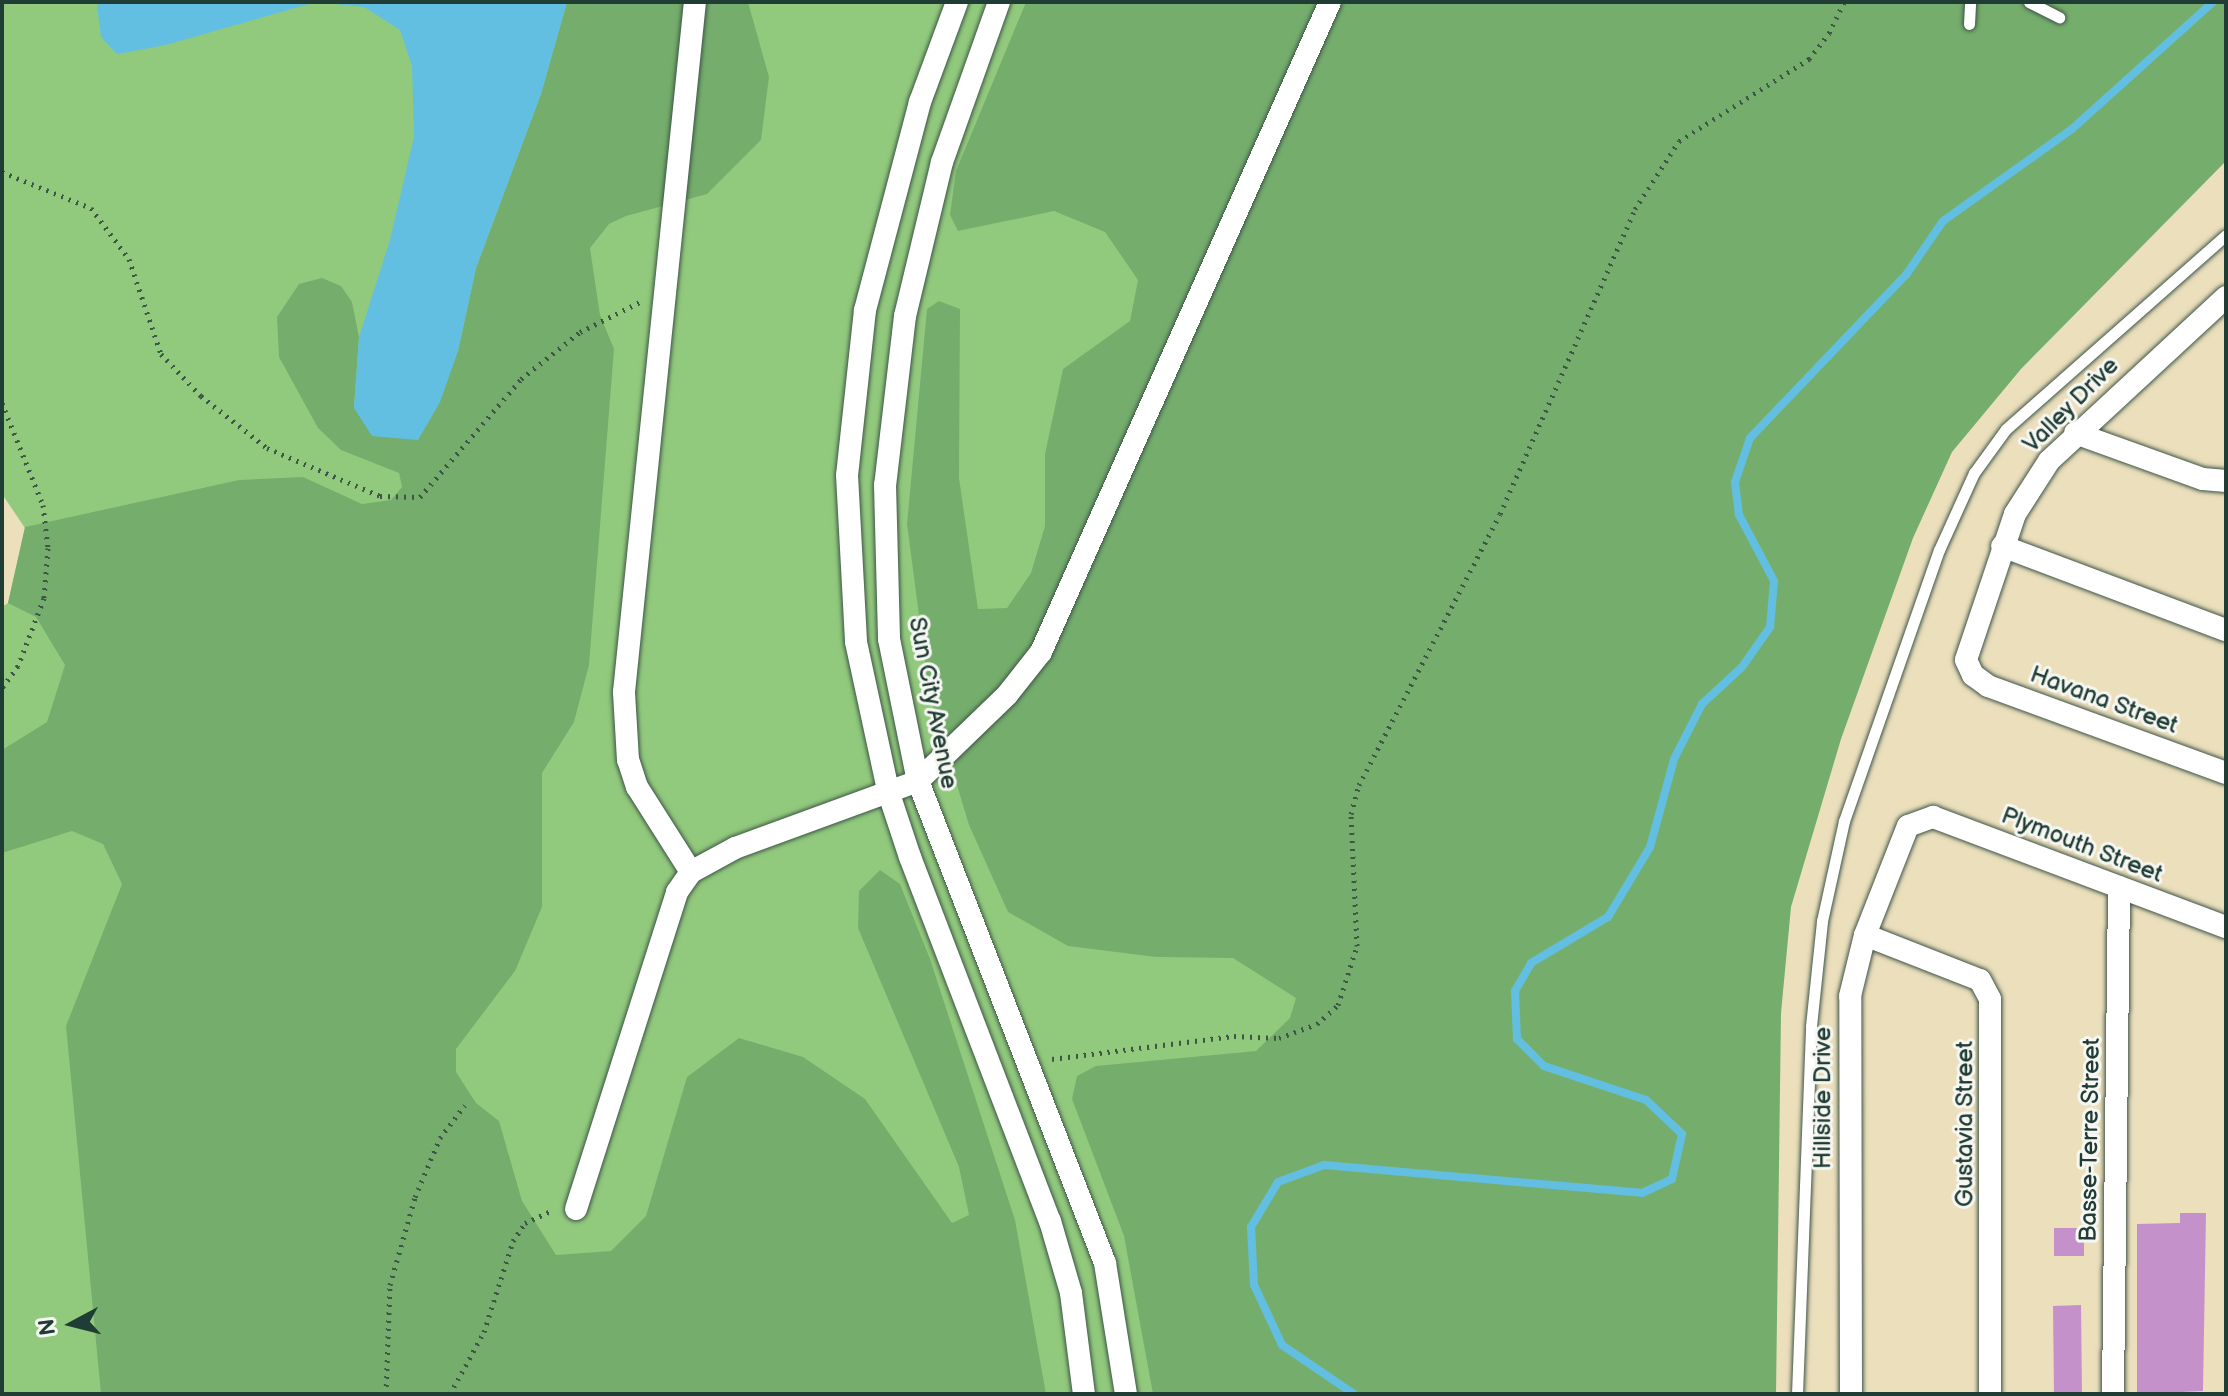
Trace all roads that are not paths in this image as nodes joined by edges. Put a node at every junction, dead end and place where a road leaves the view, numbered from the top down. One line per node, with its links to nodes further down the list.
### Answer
1 (695, 2): 20 (street)
2 (957, 2): 18 (street)
3 (999, 2): 17 (street, Sun City Avenue)
4 (1330, 2): 17 (street)
5 (1970, 2): 8 (lane)
6 (2029, 2): 7 (lane)
7 (2059, 17)
8 (1969, 24)
9 (2226, 235): 27 (lane)
10 (2226, 297): 11 (street, Valley Drive)
11 (2075, 433): 12 (street); 13 (street, Valley Drive)
12 (2226, 481)
13 (2002, 546): 14 (street); 15 (street, Valley Drive)
14 (2226, 630)
15 (1968, 669): 16 (street, Havana Street)
16 (2226, 773)
17 (918, 781): 18 (street); 26 (street, Sun City Avenue)
18 (889, 794): 20 (street); 25 (street)
19 (1920, 818): 21 (street, Plymouth Street); 23 (street, Hillside Drive)
20 (691, 872): 24 (street)
21 (2119, 887): 22 (street, Plymouth Street); 30 (street, Basse-Terre Street)
22 (2226, 927)
23 (1865, 935): 28 (street, Hillside Drive); 29 (street, Gustavia Street)
24 (576, 1209)
25 (1084, 1394)
26 (1126, 1394)
27 (1797, 1394)
28 (1851, 1394)
29 (1990, 1394)
30 (2113, 1394)

